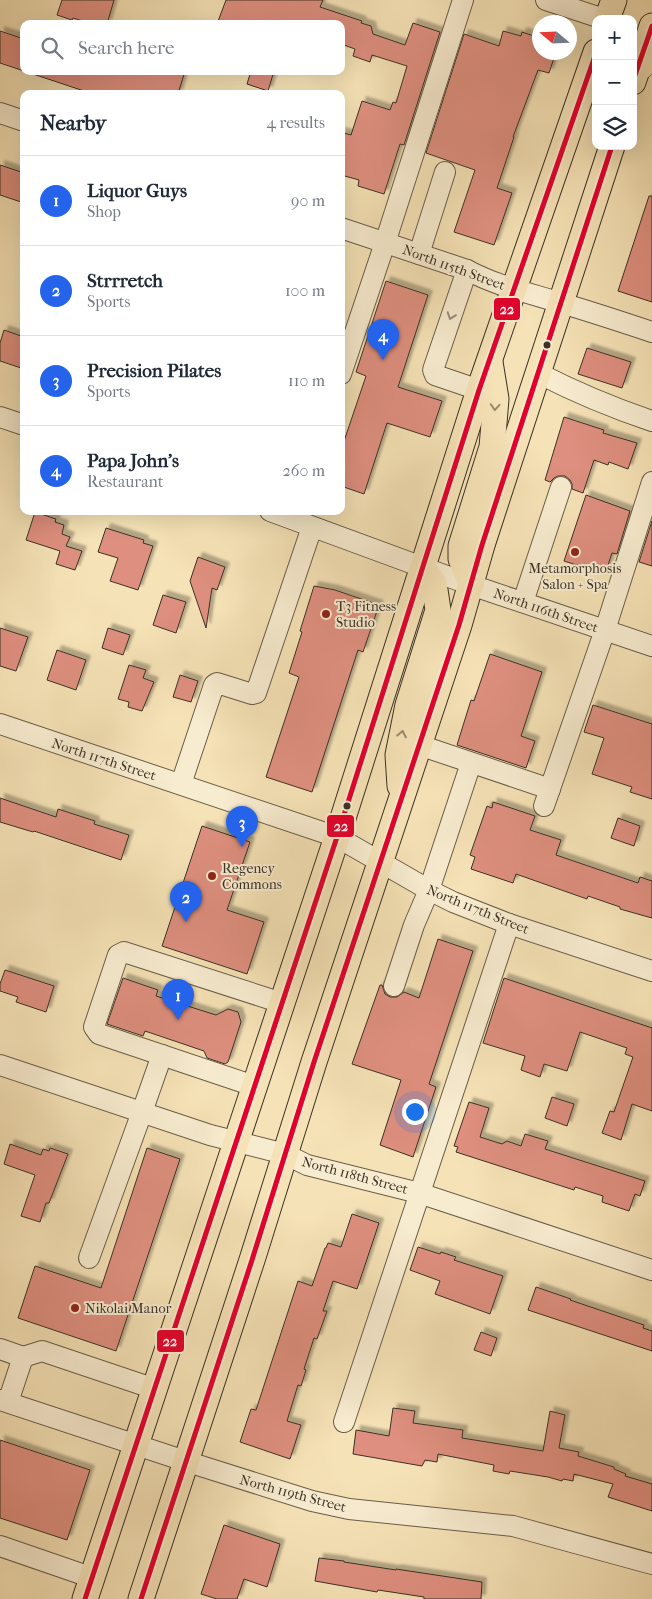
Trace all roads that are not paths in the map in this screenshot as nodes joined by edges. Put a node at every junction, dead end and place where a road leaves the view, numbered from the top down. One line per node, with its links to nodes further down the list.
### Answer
1 (463, 0): 14 (street)
2 (546, 0): 4 (street)
3 (614, 0): 5 (main road)
4 (593, 15)
5 (607, 15)
6 (652, 26): 8 (main road)
7 (593, 60): 17 (main road)
8 (641, 69)
9 (0, 113): 10 (street)
10 (20, 120)
11 (611, 150): 18 (main road)
12 (445, 172): 15 (street)
13 (345, 229): 14 (street, North 115th Street)
14 (385, 243): 15 (street, North 115th Street); 21 (street)
15 (419, 254): 16 (street, North 115th Street)
16 (467, 270): 17 (street, North 115th Street); 23 (street, one-way to 23)
17 (514, 289): 18 (street, North 115th Street); 20 (main road)
18 (561, 302): 19 (street, North 115th Street); 22 (main road)
19 (652, 332)
20 (490, 359): 23 (main road); 32 (main road, one-way to 32)
21 (345, 362)
22 (538, 373): 25 (street); 32 (main road)
23 (479, 390): 31 (main road)
24 (0, 417): 26 (street)
25 (652, 421)
26 (20, 424)
27 (652, 482): 34 (street)
28 (560, 487): 33 (street)
29 (294, 515): 30 (street, North 116th Street)
30 (312, 527): 31 (street, North 116th Street); 39 (street)
31 (423, 568): 32 (street, North 116th Street); 40 (main road, one-way to 31); 41 (main road)
32 (471, 585): 33 (street, North 116th Street); 37 (main road)
33 (523, 602): 34 (street, North 116th Street)
34 (605, 630): 35 (street, North 116th Street); 38 (street)
35 (652, 646)
36 (0, 724): 39 (street, North 117th Street)
37 (419, 745): 38 (street); 40 (main road)
38 (470, 763): 43 (street)
39 (181, 784): 41 (street, North 117th Street)
40 (402, 800): 42 (main road)
41 (337, 837): 42 (street, North 117th Street); 47 (main road)
42 (380, 862): 43 (street, North 117th Street); 53 (main road)
43 (429, 890): 44 (street, North 117th Street); 46 (street)
44 (509, 924): 45 (street, North 117th Street); 54 (street)
45 (652, 971)
46 (394, 986)
47 (282, 1003): 48 (street); 50 (main road)
48 (162, 1055): 50 (street); 51 (street)
49 (0, 1065): 51 (street, North 118th Street)
50 (254, 1086): 52 (main road)
51 (142, 1112): 52 (street, North 118th Street); 55 (street)
52 (236, 1142): 53 (street, North 118th Street); 59 (main road)
53 (285, 1154): 54 (street, North 118th Street); 63 (main road)
54 (420, 1193): 56 (street, North 118th Street); 61 (street)
55 (89, 1258)
56 (652, 1270)
57 (0, 1349): 58 (street)
58 (23, 1357): 59 (street); 60 (street)
59 (155, 1389): 62 (main road)
60 (4, 1401): 62 (street, North 119th Street)
61 (344, 1422)
62 (136, 1444): 63 (street, North 119th Street); 66 (main road)
63 (185, 1461): 65 (street, North 119th Street); 67 (main road)
64 (0, 1546): 66 (street)
65 (652, 1564)
66 (89, 1588)
67 (141, 1599)

